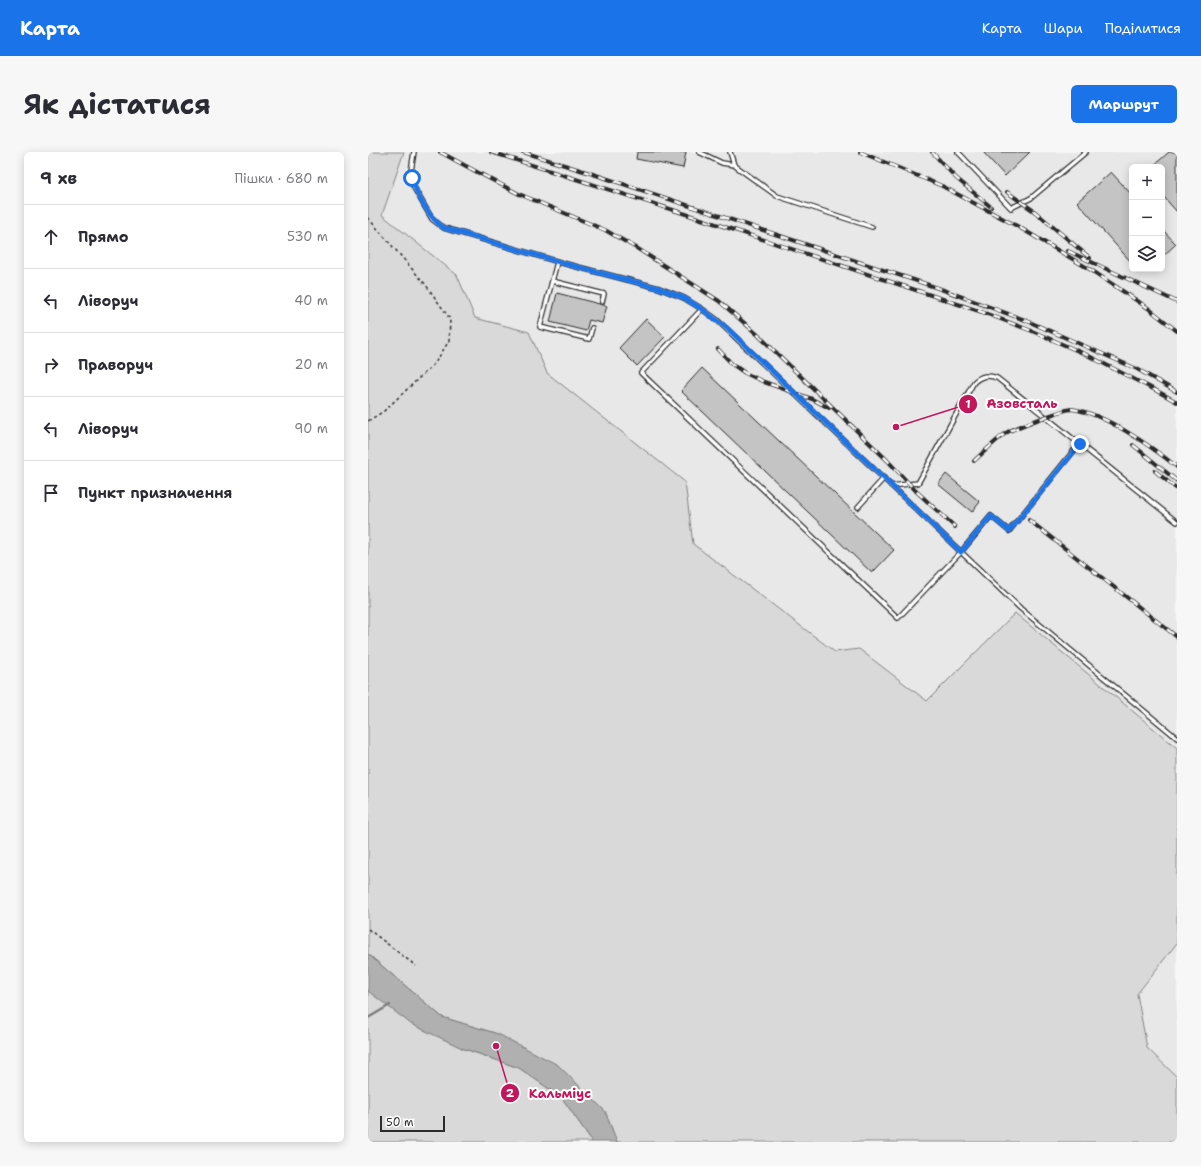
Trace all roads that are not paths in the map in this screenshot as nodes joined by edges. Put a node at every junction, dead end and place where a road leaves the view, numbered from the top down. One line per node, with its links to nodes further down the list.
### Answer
1 (414, 152): 8 (lane)
2 (699, 152): 6 (lane)
3 (730, 152): 6 (lane)
4 (958, 152): 5 (lane)
5 (1086, 152)
6 (734, 165): 7 (lane)
7 (872, 227)
8 (557, 262): 9 (lane); 11 (lane)
9 (552, 281): 10 (lane); 12 (lane)
10 (602, 302)
11 (702, 309): 14 (lane); 18 (lane)
12 (592, 328)
13 (1080, 444): 15 (lane); 17 (lane); 18 (lane)
14 (884, 478): 15 (lane); 16 (lane)
15 (892, 486): 18 (lane)
16 (858, 506)
17 (1177, 522)
18 (961, 552): 19 (lane)
19 (1177, 738)

